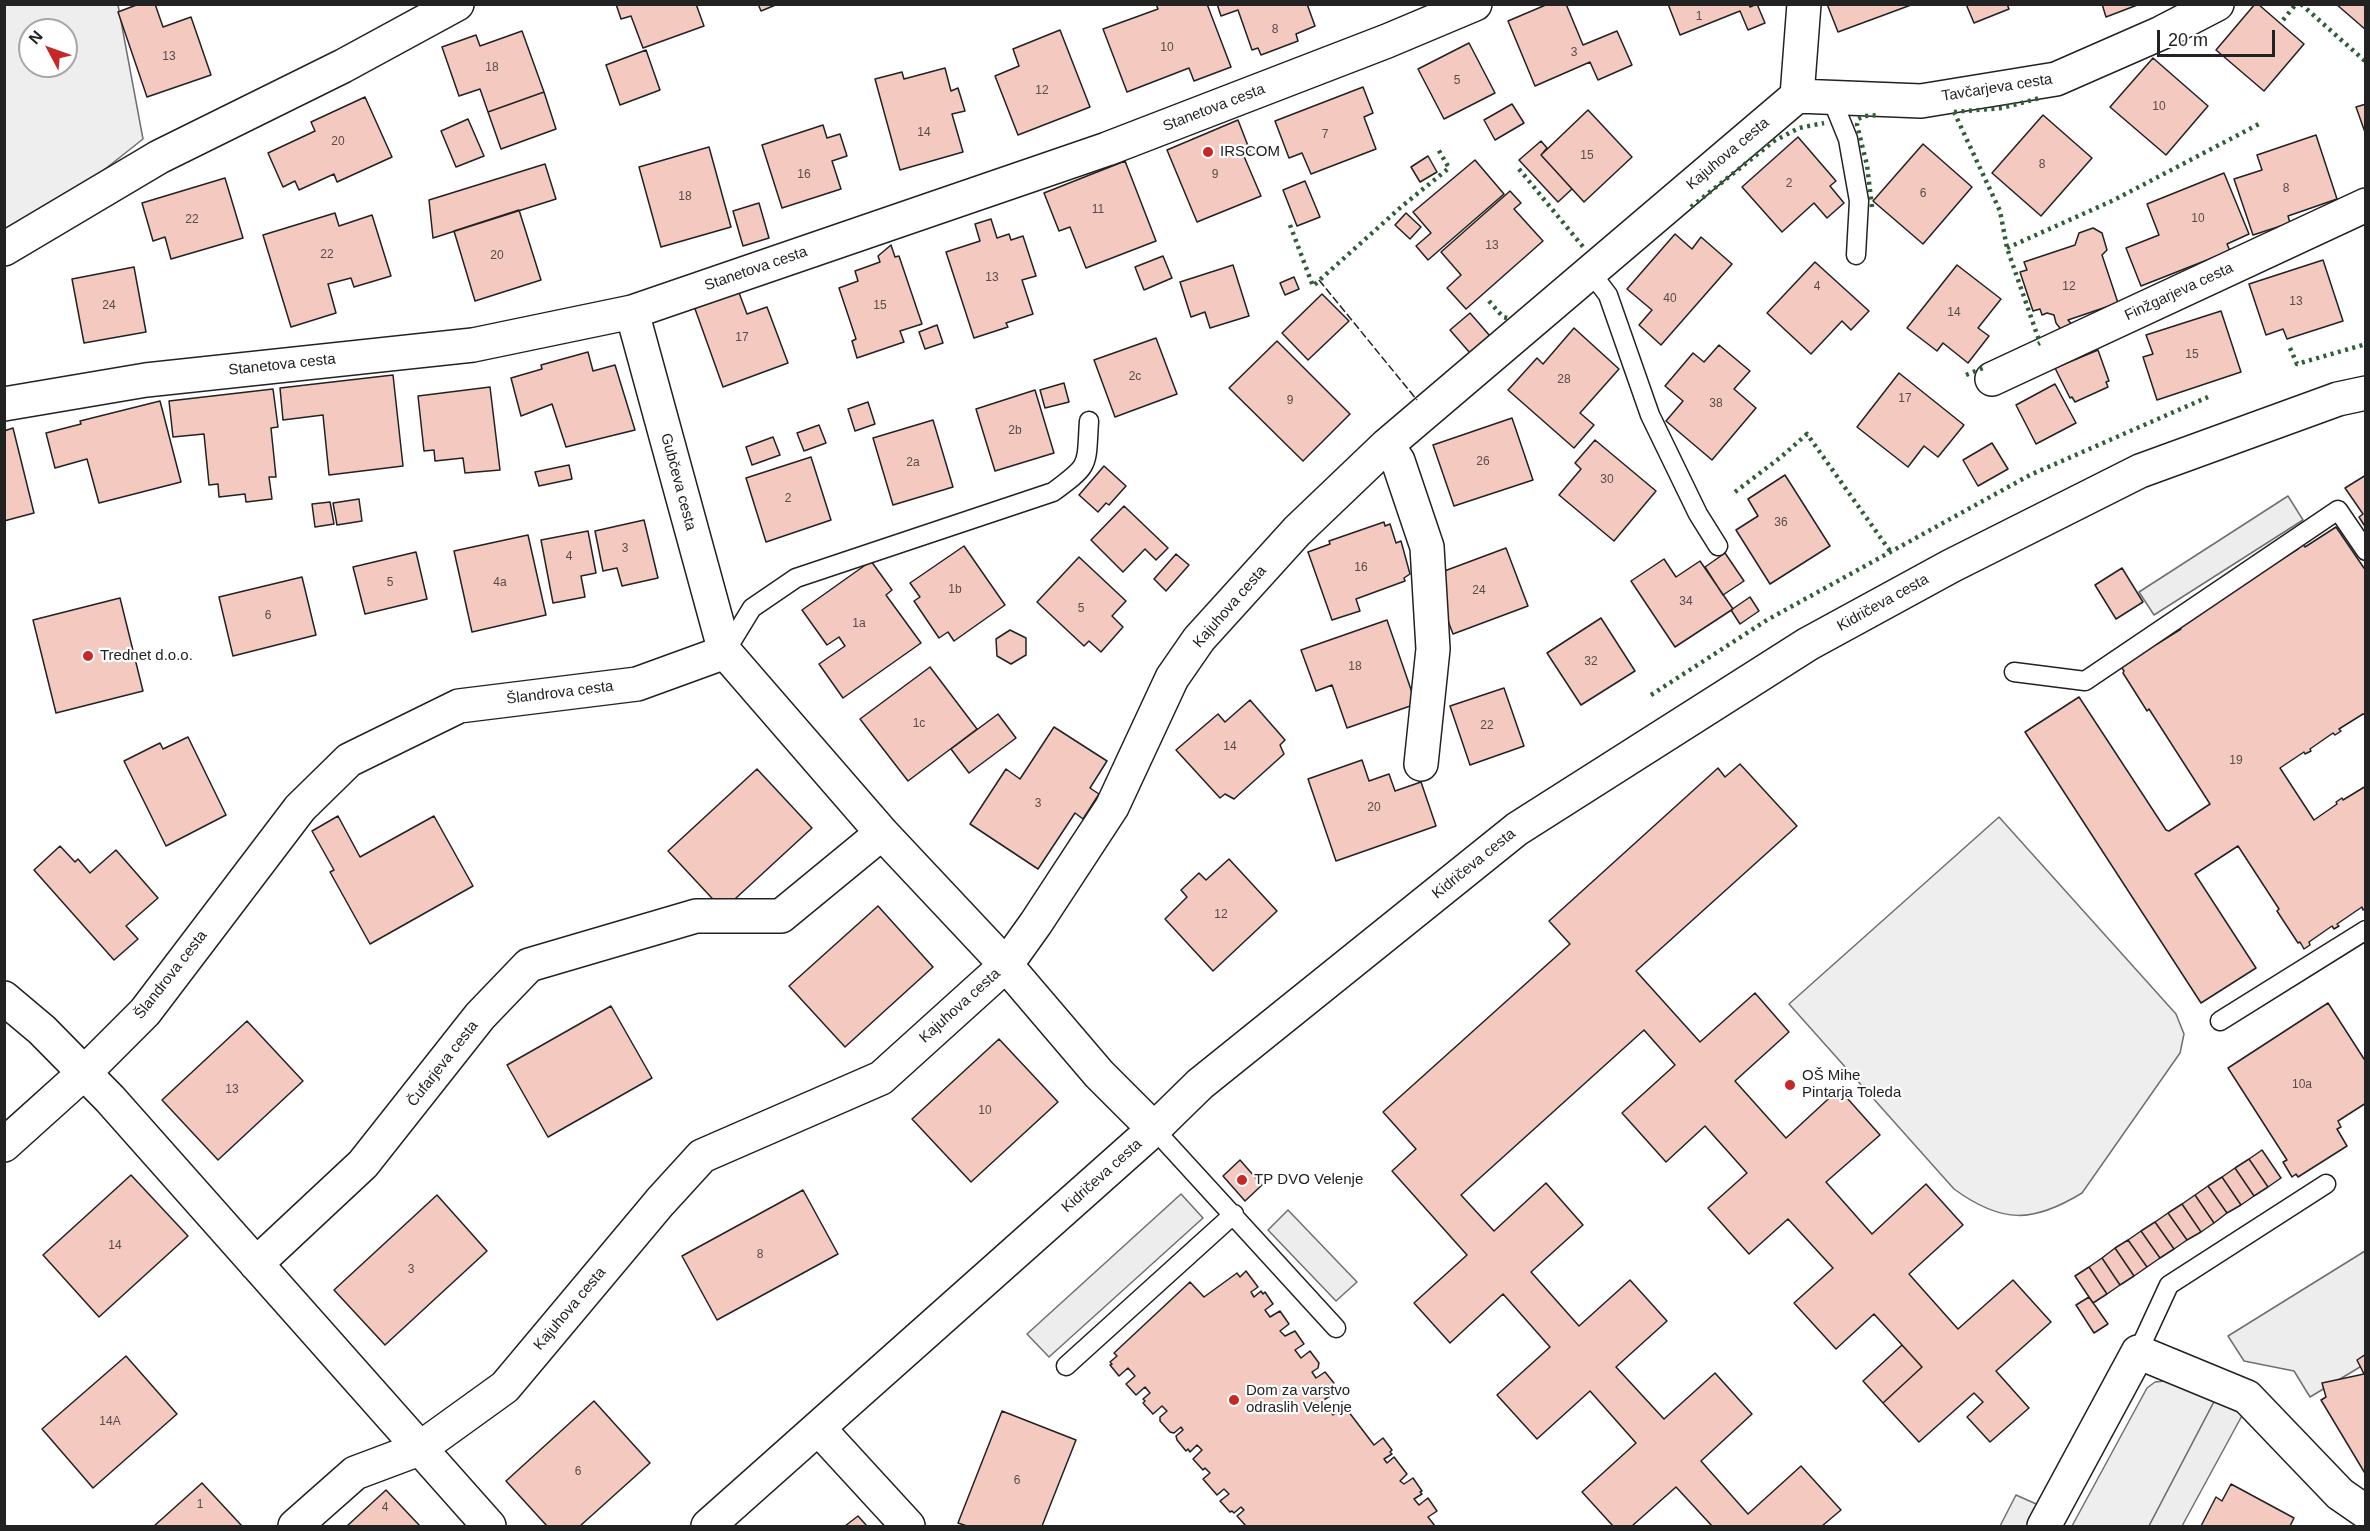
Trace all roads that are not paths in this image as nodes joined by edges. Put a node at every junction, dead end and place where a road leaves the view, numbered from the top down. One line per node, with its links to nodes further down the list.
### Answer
1 (457, 4): 8 (street)
2 (1475, 4): 11 (street, Stanetova cesta)
3 (1804, 4): 5 (street)
4 (2217, 4): 6 (street, Tavčarjeva cesta)
5 (1797, 96): 6 (street, Tavčarjeva cesta); 10 (street, Kajuhova cesta)
6 (1831, 97): 9 (lane)
7 (2366, 205): 12 (street, Finžgarjeva cesta)
8 (4, 249)
9 (1856, 255)
10 (1589, 270): 16 (street, Kajuhova cesta); 17 (lane)
11 (632, 312): 14 (street, Stanetova cesta); 19 (street, Gubčeva cesta)
12 (1992, 379)
13 (2366, 393): 28 (street, Kidričeva cesta)
14 (4, 404)
15 (1089, 421): 19 (lane)
16 (1387, 445): 21 (street); 24 (street, Kajuhova cesta)
17 (1718, 546)
18 (2366, 551): 20 (lane)
19 (724, 652): 22 (street); 27 (street, Šlandrova cesta)
20 (2014, 672)
21 (1421, 764)
22 (882, 833): 24 (street); 32 (street, Čufarjeva cesta)
23 (2366, 930): 26 (lane)
24 (1006, 965): 28 (street); 37 (street, Kajuhova cesta)
25 (4, 998): 27 (street)
26 (2220, 1021)
27 (85, 1072): 29 (street, Šlandrova cesta); 32 (street)
28 (1154, 1129): 31 (lane); 36 (street, Kidričeva cesta)
29 (4, 1146)
30 (2326, 1184): 34 (lane)
31 (1234, 1214): 33 (lane); 35 (lane)
32 (256, 1264): 37 (street)
33 (1336, 1328)
34 (2138, 1352): 38 (street); 43 (street)
35 (1066, 1366)
36 (819, 1429): 41 (street, Kidričeva cesta); 42 (street)
37 (419, 1449): 39 (street, Kajuhova cesta); 40 (street)
38 (2366, 1512)
39 (295, 1527)
40 (489, 1527)
41 (708, 1527)
42 (908, 1527)
43 (2044, 1527)

